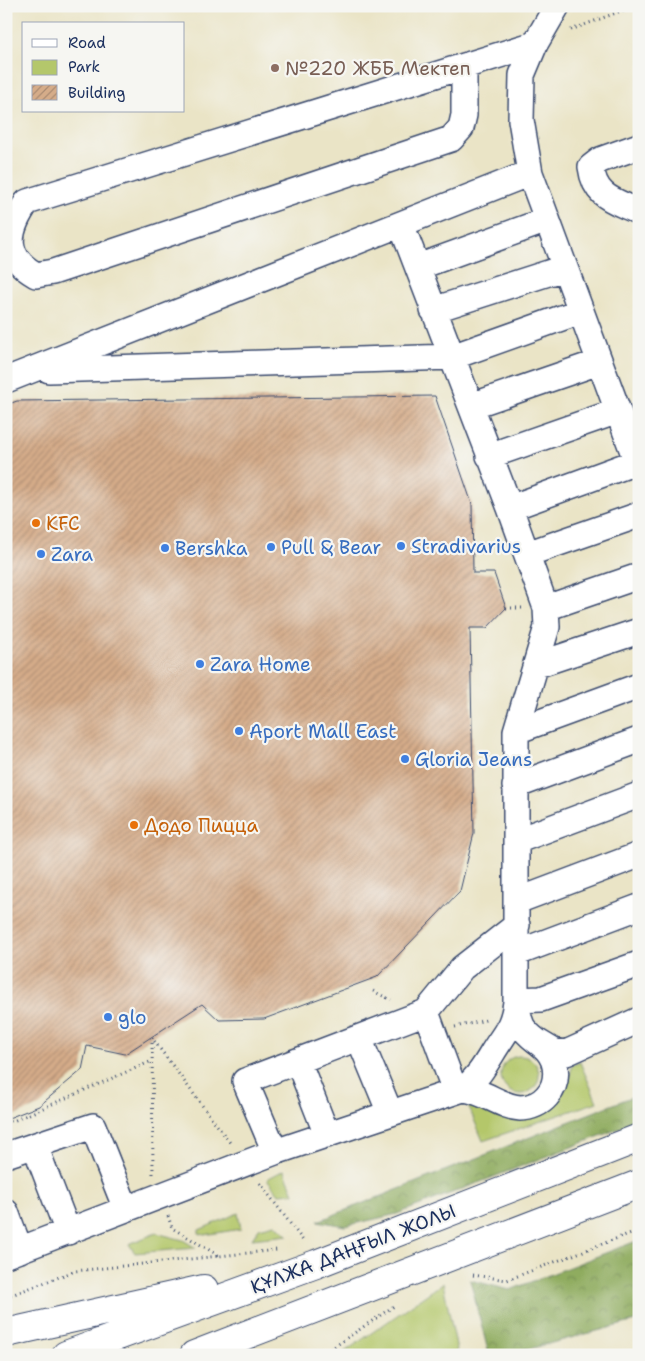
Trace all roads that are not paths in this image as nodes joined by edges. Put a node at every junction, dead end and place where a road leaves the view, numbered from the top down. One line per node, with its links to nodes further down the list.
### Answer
1 (557, 6): 2 (lane)
2 (535, 44): 3 (lane); 5 (lane)
3 (464, 66): 3 (lane)
4 (639, 146): 6 (lane)
5 (530, 173): 7 (lane); 8 (lane)
6 (639, 212)
7 (547, 220): 9 (lane); 10 (lane)
8 (400, 224): 9 (lane); 15 (lane)
9 (418, 267): 11 (lane)
10 (564, 268): 11 (lane); 12 (lane)
11 (433, 310): 13 (lane)
12 (581, 311): 13 (lane); 14 (lane)
13 (452, 357): 15 (lane); 17 (lane)
14 (599, 362): 17 (lane); 18 (lane)
15 (31, 370): 16 (lane)
16 (6, 380)
17 (471, 406): 19 (lane)
18 (618, 411): 19 (lane); 20 (lane)
19 (489, 456): 21 (lane)
20 (638, 465): 21 (lane)
21 (510, 508): 23 (lane)
22 (639, 515): 23 (lane)
23 (528, 554): 25 (lane)
24 (639, 576): 25 (lane)
25 (546, 608): 27 (lane)
26 (639, 631): 27 (lane)
27 (537, 665): 29 (lane)
28 (639, 686): 29 (lane)
29 (516, 731): 31 (lane)
30 (639, 740): 31 (lane)
31 (515, 786): 33 (lane)
32 (639, 795): 33 (lane)
33 (516, 840): 35 (lane)
34 (639, 854): 35 (lane)
35 (517, 901): 37 (lane)
36 (639, 907): 38 (lane)
37 (516, 925): 38 (lane); 41 (lane)
38 (517, 952): 40 (lane)
39 (639, 964): 40 (lane)
40 (516, 1000): 44 (lane); 45 (lane)
41 (426, 1012): 43 (lane); 47 (lane)
42 (639, 1020): 44 (lane)
43 (359, 1038): 46 (lane); 49 (lane)
44 (538, 1042): 45 (lane); 48 (lane)
45 (491, 1056): 47 (lane); 48 (lane)
46 (298, 1061): 50 (lane); 53 (lane)
47 (459, 1090): 48 (lane); 49 (lane)
48 (502, 1102)
49 (390, 1113): 50 (lane)
50 (327, 1134): 53 (lane)
51 (639, 1138): 60 (main road, ҚҰЛЖА ДАҢҒЫЛ ЖОЛЫ)
52 (35, 1146): 54 (lane); 56 (lane); 58 (lane)
53 (275, 1152): 56 (lane)
54 (6, 1155)
55 (639, 1184): 61 (main road)
56 (126, 1209): 58 (lane)
57 (6, 1212): 59 (lane)
58 (68, 1232): 59 (lane)
59 (13, 1252)
60 (311, 1256): 62 (main road); 63 (main road, ҚҰЛЖА ДАҢҒЫЛ ЖОЛЫ)
61 (326, 1303): 64 (main road); 65 (main road)
62 (6, 1333)
63 (66, 1355)
64 (194, 1355)
65 (227, 1355)

